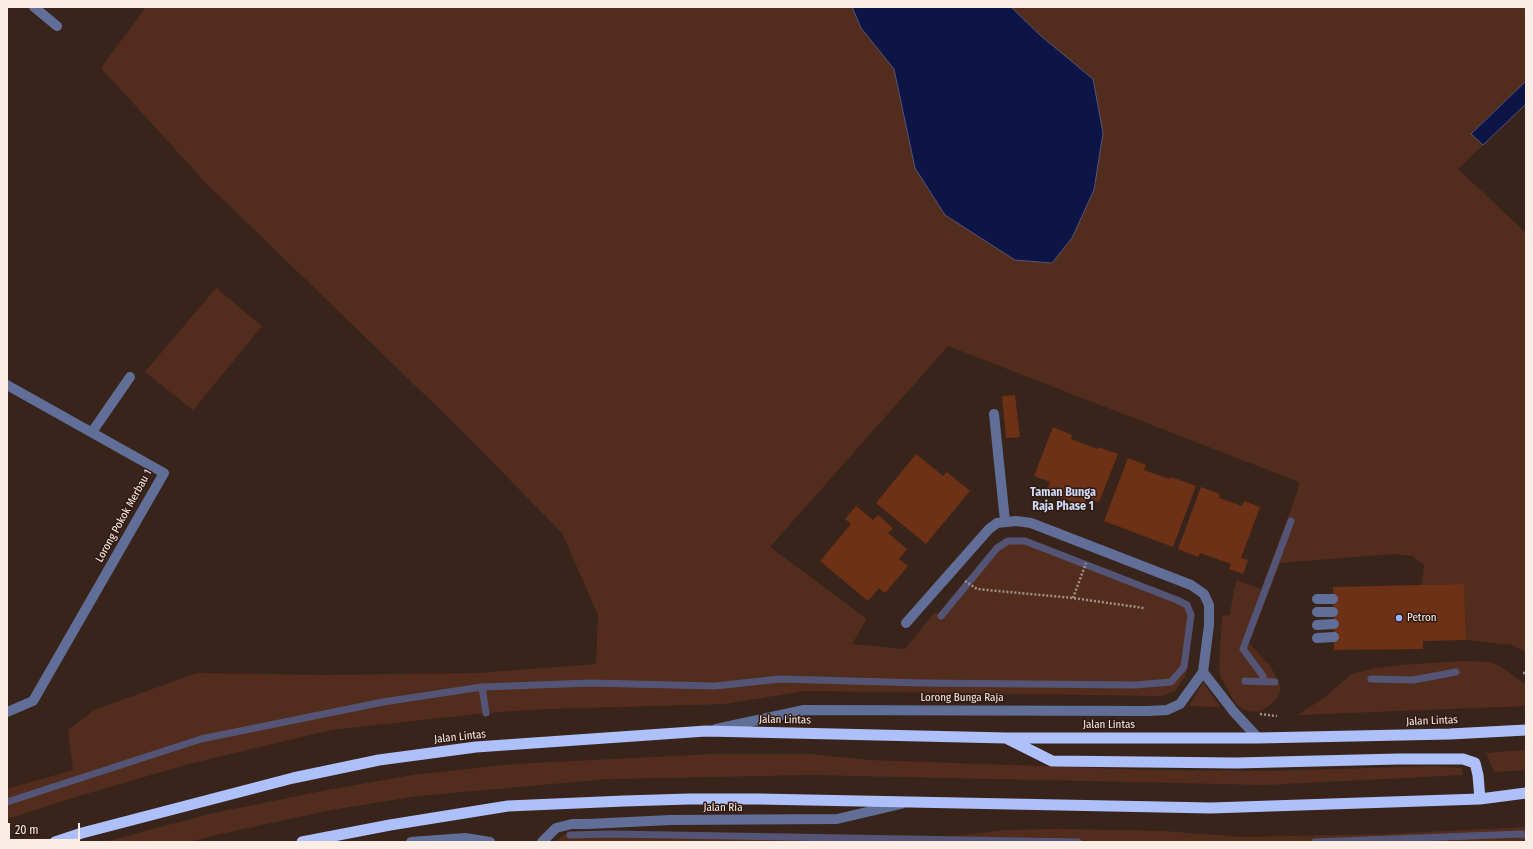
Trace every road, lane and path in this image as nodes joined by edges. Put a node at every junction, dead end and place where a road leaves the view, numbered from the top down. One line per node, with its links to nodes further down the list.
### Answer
1 (34, 7): 2 (street)
2 (57, 26)
3 (130, 377): 6 (street)
4 (7, 385): 6 (street, Lorong Pokok Merbau 1)
5 (994, 414): 7 (street)
6 (92, 432): 22 (street, Lorong Pokok Merbau 1)
7 (1005, 521): 16 (street); 21 (street, Lorong Bunga Raja)
8 (1085, 566): 10 (path)
9 (970, 584): 10 (path)
10 (1073, 598): 13 (path)
11 (1317, 600): 12 (street)
12 (1333, 600)
13 (1144, 608)
14 (1317, 612): 15 (street)
15 (1333, 612)
16 (906, 623)
17 (1334, 624): 18 (street)
18 (1317, 625)
19 (1334, 637): 20 (street)
20 (1317, 638)
21 (1203, 672): 24 (street, Lorong Bunga Raja); 26 (street)
22 (7, 712)
23 (1526, 730): 26 (highway, Jalan Lintas)
24 (706, 731): 25 (highway, Jalan Lintas); 30 (highway, Jalan Lintas)
25 (1006, 738): 26 (highway, Jalan Lintas); 28 (highway)
26 (1258, 738)
27 (1526, 793): 28 (highway)
28 (1480, 799): 29 (highway)
29 (908, 802): 31 (highway); 34 (street, Jalan Ria)
30 (55, 842)
31 (302, 842)
32 (411, 842): 33 (street)
33 (490, 842)
34 (542, 842)

